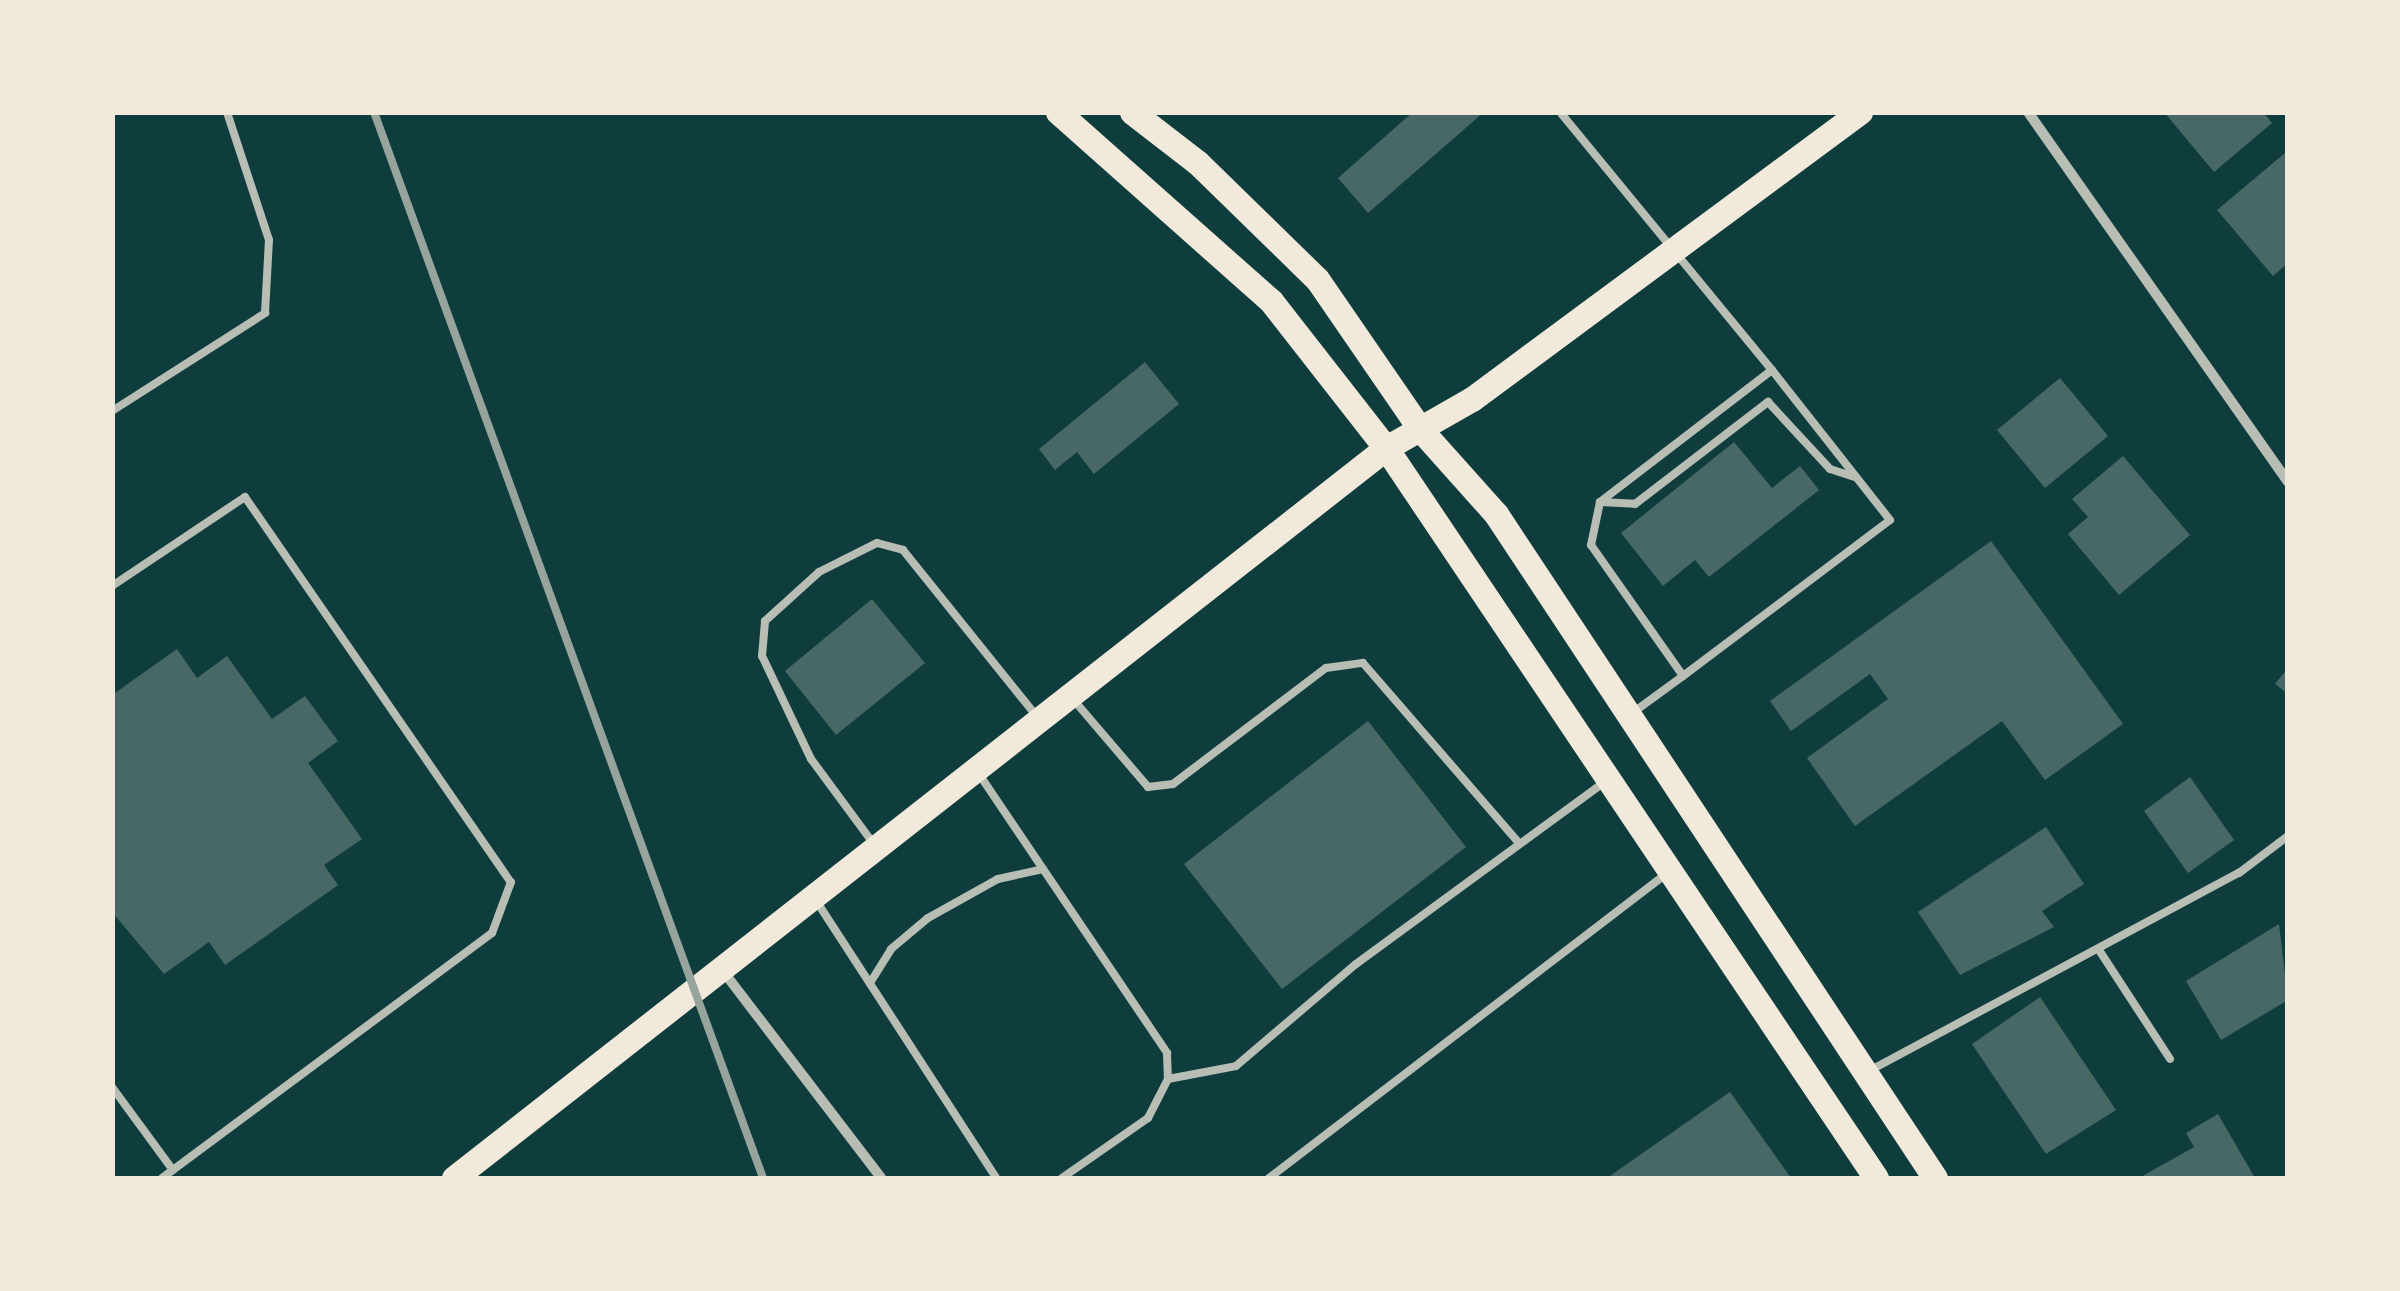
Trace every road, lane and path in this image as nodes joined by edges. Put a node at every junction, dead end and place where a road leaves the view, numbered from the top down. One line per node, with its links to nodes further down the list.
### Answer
1 (227, 112): 9 (lane)
2 (1058, 112): 11 (main road)
3 (1132, 112): 10 (main road)
4 (1560, 112): 7 (lane)
5 (1860, 112): 7 (main road)
6 (2028, 112): 13 (street)
7 (1676, 253): 8 (lane); 10 (main road)
8 (1772, 370): 12 (lane); 14 (lane)
9 (112, 411)
10 (1420, 428): 11 (main road); 18 (main road)
11 (1386, 448): 17 (main road); 21 (main road)
12 (1856, 477): 14 (lane); 16 (lane)
13 (2288, 482)
14 (1600, 502): 16 (lane)
15 (112, 586): 35 (lane)
16 (1683, 676): 18 (lane)
17 (1072, 697): 19 (main road); 23 (lane)
18 (1629, 716): 32 (main road)
19 (1041, 722): 20 (main road); 24 (lane)
20 (977, 771): 24 (main road); 25 (lane)
21 (1608, 780): 23 (lane); 26 (main road)
22 (2288, 836): 28 (lane)
23 (1518, 842): 33 (lane)
24 (878, 850): 27 (main road)
25 (1044, 869): 30 (lane); 33 (lane)
26 (1670, 871): 41 (lane); 42 (main road)
27 (815, 898): 29 (main road); 30 (lane)
28 (2099, 950): 31 (lane); 32 (lane)
29 (722, 970): 37 (main road); 38 (street)
30 (870, 983): 39 (lane)
31 (2170, 1059)
32 (1866, 1073): 43 (main road)
33 (1168, 1080): 40 (lane)
34 (112, 1088): 35 (lane)
35 (174, 1170): 36 (lane)
36 (162, 1178)
37 (454, 1178)
38 (881, 1178)
39 (996, 1178)
40 (1062, 1178)
41 (1268, 1178)
42 (1876, 1178)
43 (1935, 1178)

